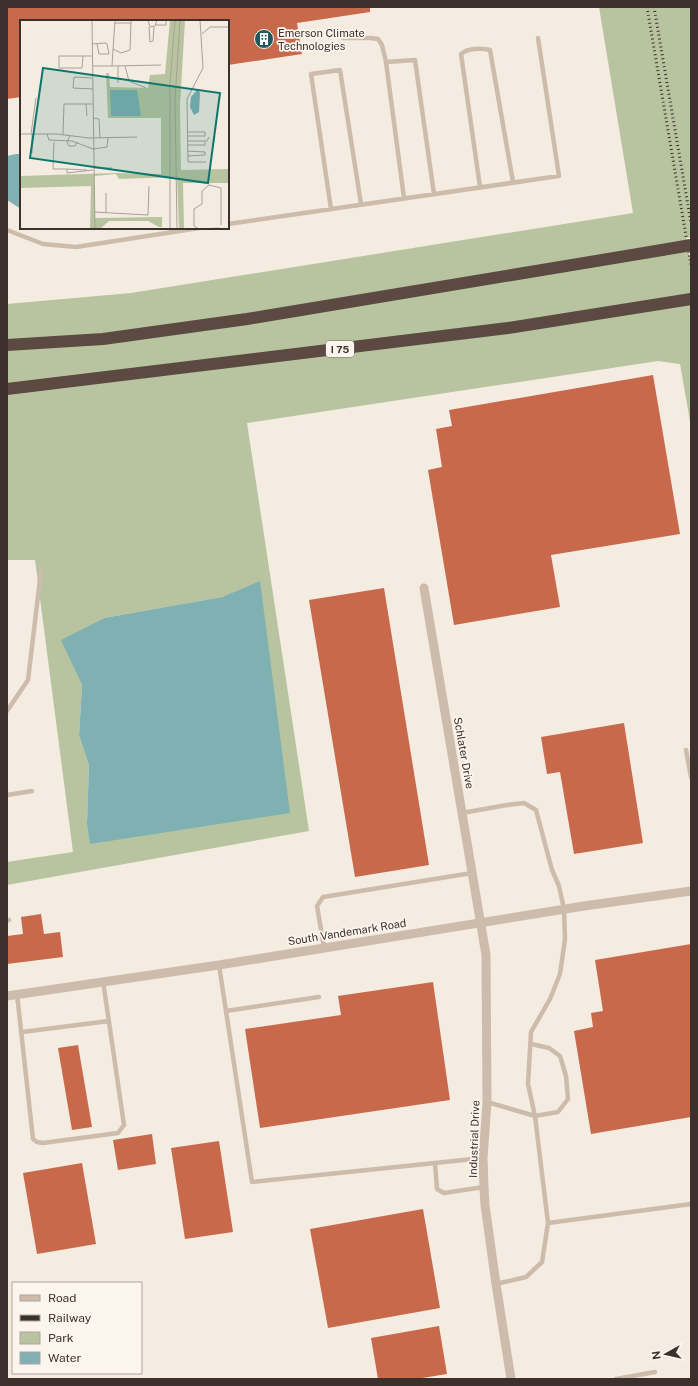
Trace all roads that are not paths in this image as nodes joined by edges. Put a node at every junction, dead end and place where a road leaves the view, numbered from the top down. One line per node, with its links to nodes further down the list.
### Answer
1 (343, 38): 3 (lane)
2 (538, 38): 4 (lane)
3 (386, 62): 6 (lane); 7 (lane)
4 (513, 182): 5 (lane); 5 (lane)
5 (480, 187): 6 (lane)
6 (434, 194): 7 (lane)
7 (404, 198): 8 (lane)
8 (361, 204): 9 (lane); 9 (lane)
9 (331, 209): 10 (lane)
10 (229, 224)
11 (193, 229): 12 (lane)
12 (7, 230)
13 (691, 245): 15 (highway, bridge)
14 (691, 299): 16 (highway, I 75)
15 (7, 346)
16 (7, 390)
17 (41, 572): 19 (lane)
18 (424, 588): 24 (street, Schlater Drive)
19 (7, 711)
20 (686, 750): 21 (lane)
21 (691, 777)
22 (32, 791): 23 (lane)
23 (7, 795)
24 (462, 813): 25 (street, Schlater Drive); 27 (lane)
25 (472, 873): 28 (street, Schlater Drive); 29 (lane)
26 (691, 892): 27 (street, South Vandemark Road)
27 (564, 909): 28 (street, South Vandemark Road); 38 (lane)
28 (481, 922): 29 (street, South Vandemark Road); 39 (street, Industrial Drive)
29 (324, 947): 30 (street, South Vandemark Road)
30 (219, 965): 31 (street, South Vandemark Road); 35 (lane)
31 (103, 981): 32 (street, South Vandemark Road); 36 (lane)
32 (18, 994): 33 (street, South Vandemark Road); 37 (lane)
33 (7, 996)
34 (319, 997): 35 (lane)
35 (226, 1011): 42 (lane)
36 (109, 1021): 37 (lane); 37 (lane)
37 (22, 1032)
38 (531, 1044): 40 (lane); 40 (lane)
39 (487, 1102): 40 (lane); 41 (street, Industrial Drive)
40 (535, 1116): 45 (lane)
41 (483, 1158): 42 (lane); 43 (street, Industrial Drive)
42 (435, 1163): 43 (lane)
43 (484, 1187): 46 (street, Industrial Drive)
44 (691, 1204): 45 (lane)
45 (548, 1223): 46 (lane)
46 (496, 1284): 48 (street, Industrial Drive)
47 (655, 1372): 49 (lane)
48 (511, 1379)
49 (616, 1379)

